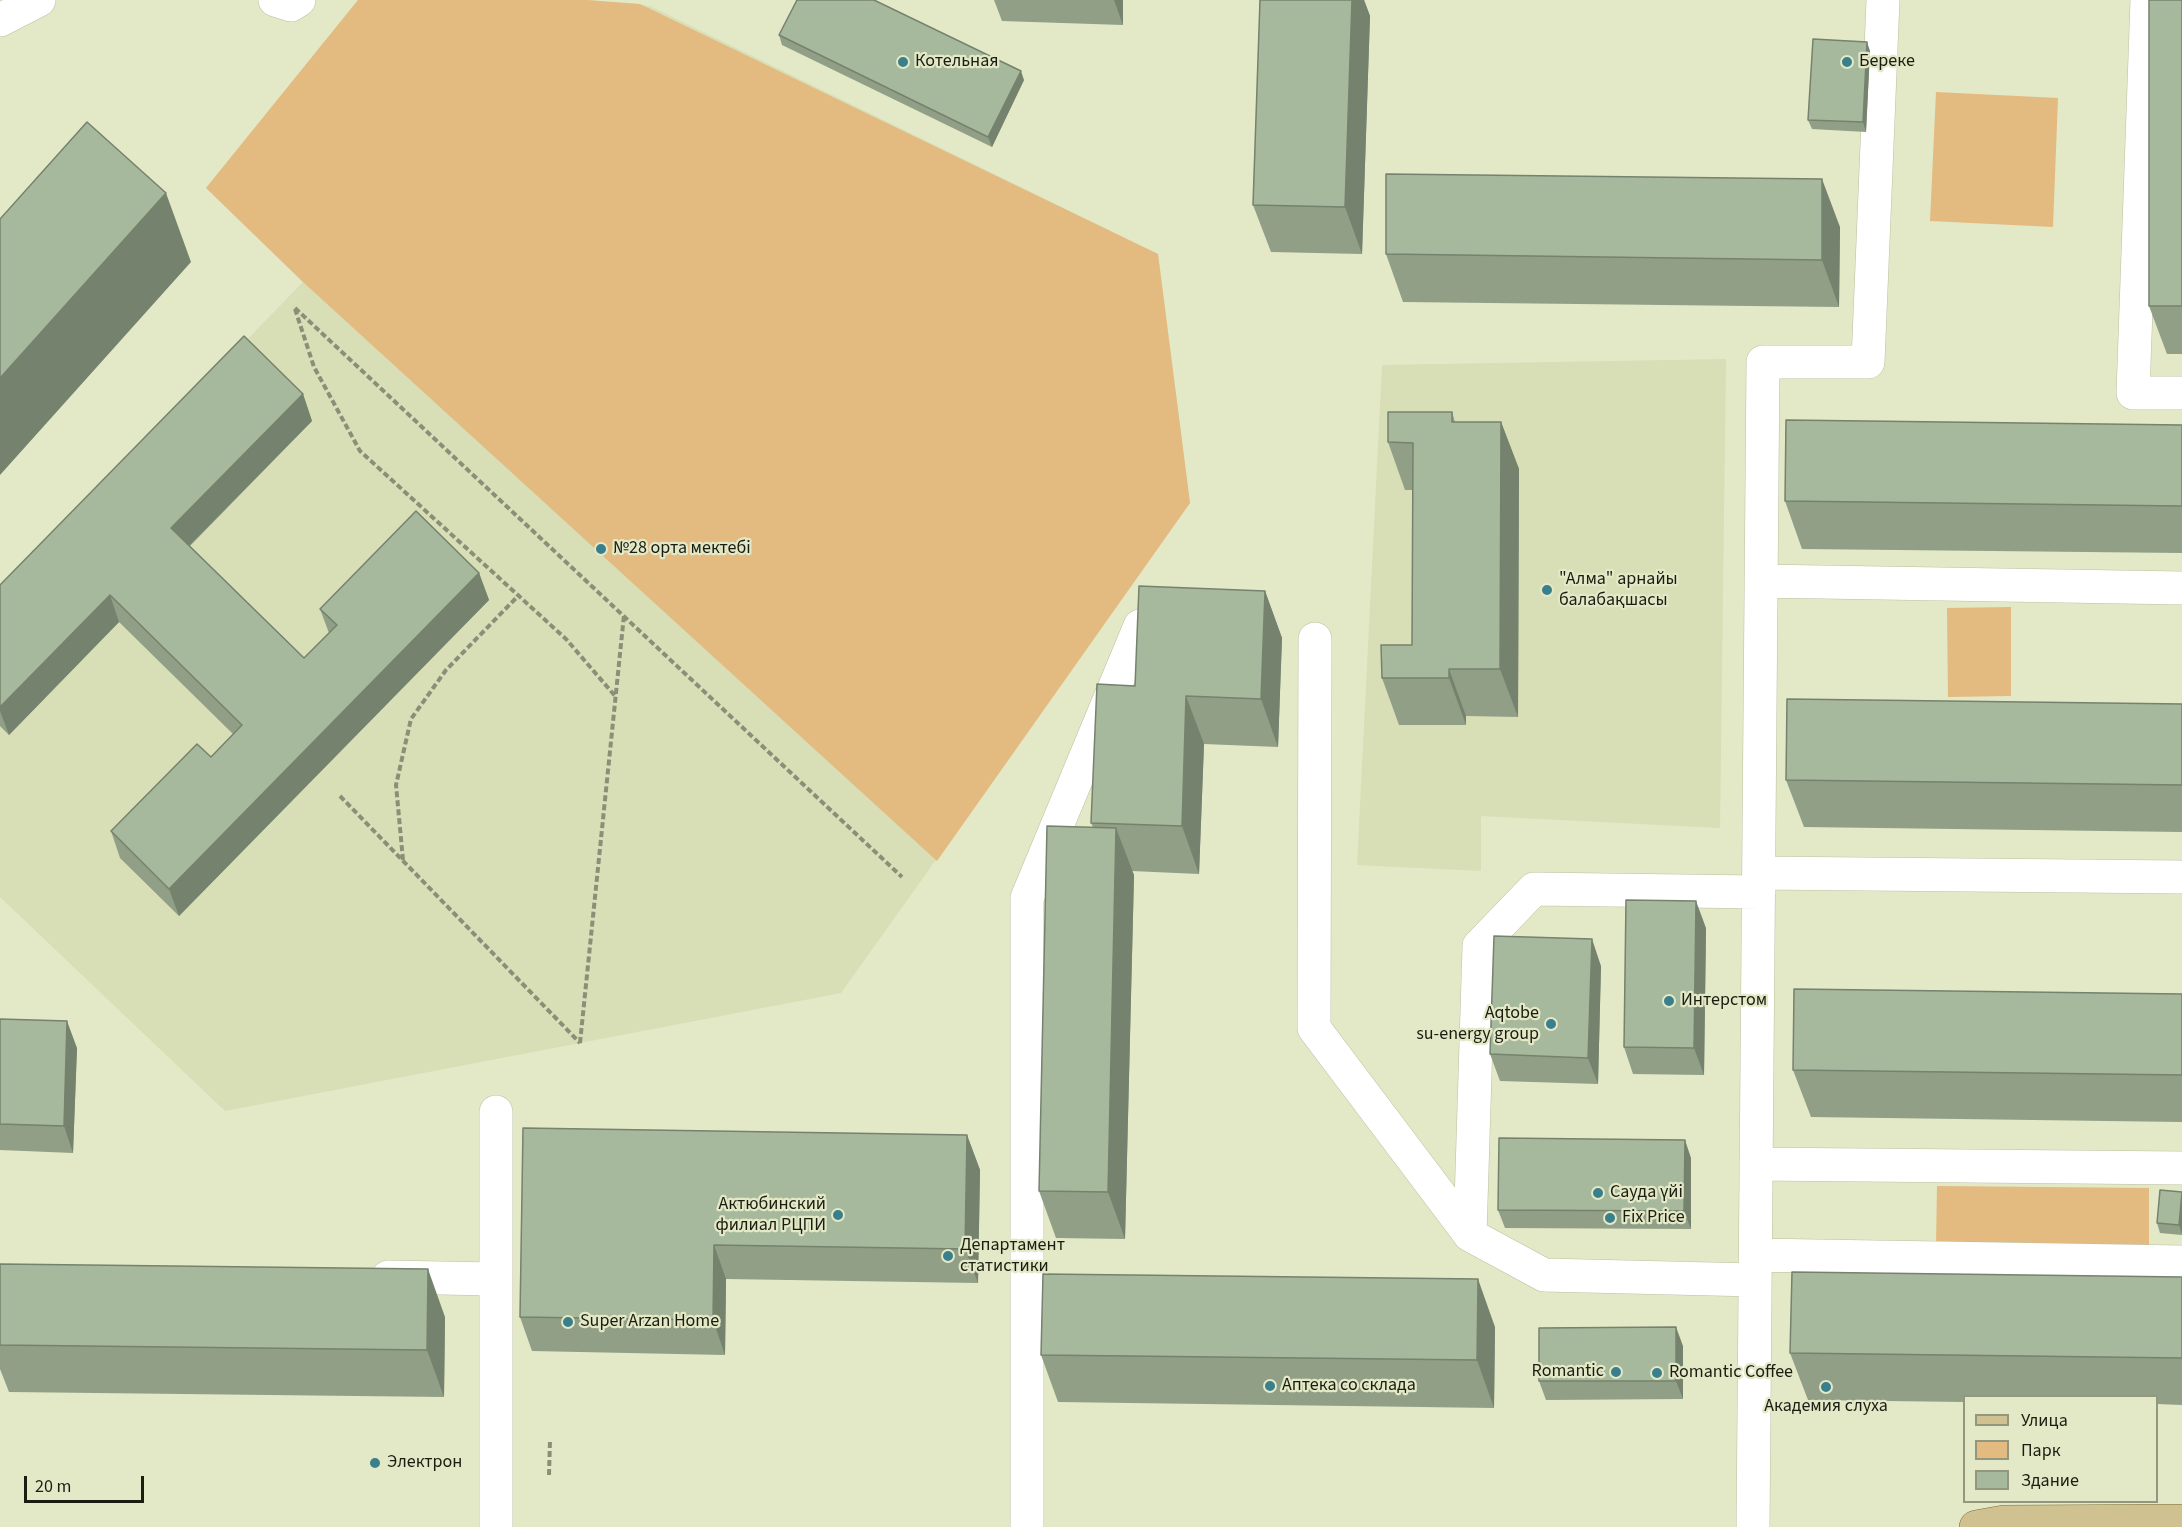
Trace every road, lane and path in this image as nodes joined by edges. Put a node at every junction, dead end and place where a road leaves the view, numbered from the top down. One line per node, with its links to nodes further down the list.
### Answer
1 (39, 0): 6 (lane)
2 (275, 0): 3 (lane)
3 (299, 0)
4 (1884, 0): 8 (lane)
5 (2147, 0): 7 (lane)
6 (0, 20)
7 (2182, 393)
8 (1761, 581): 9 (lane); 15 (lane)
9 (2182, 588)
10 (518, 596): 11 (path); 14 (path); 18 (path)
11 (624, 615): 14 (path); 19 (path)
12 (1140, 626): 34 (lane)
13 (1315, 639): 25 (lane)
14 (616, 696): 18 (path)
15 (1760, 705): 16 (lane); 21 (lane)
16 (1795, 705)
17 (340, 796): 18 (path)
18 (403, 861)
19 (902, 877)
20 (2182, 877): 21 (lane)
21 (1759, 882): 23 (lane); 25 (lane)
22 (496, 1112): 29 (lane)
23 (1756, 1164): 24 (lane); 27 (lane)
24 (2182, 1168)
25 (1470, 1235): 27 (lane)
26 (2182, 1262): 27 (lane)
27 (1755, 1268): 35 (lane)
28 (353, 1276): 29 (lane)
29 (494, 1279): 33 (lane)
30 (550, 1440): 31 (path)
31 (549, 1475)
32 (2182, 1521): 36 (main road)
33 (496, 1527)
34 (1027, 1527)
35 (1753, 1527)
36 (1976, 1527)

